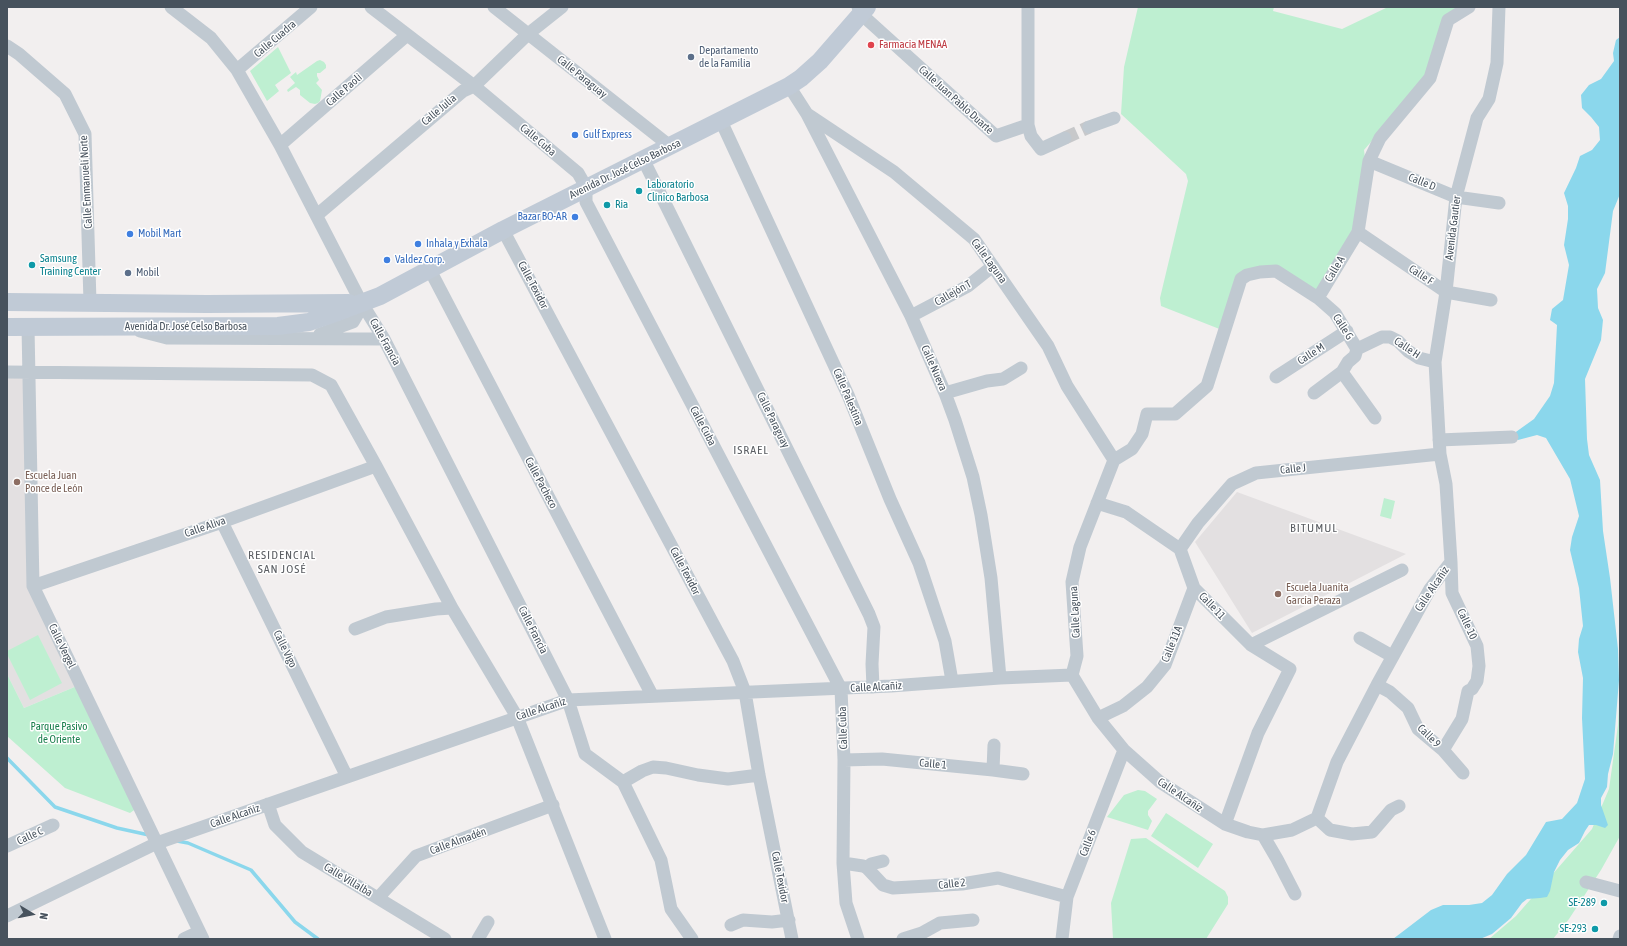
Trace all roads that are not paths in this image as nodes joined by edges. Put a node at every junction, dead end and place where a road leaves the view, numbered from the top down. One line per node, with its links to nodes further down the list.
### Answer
1 (171, 7): 14 (street, Calle Francia)
2 (311, 7): 14 (street, Calle Cuadra)
3 (371, 7): 11 (street, Calle Cuba)
4 (494, 7): 10 (street, Calle Paraguay)
5 (562, 7): 10 (street, Calle Julia)
6 (1028, 7): 20 (street)
7 (1469, 7): 26 (street, Calle A)
8 (1499, 7): 28 (street, Avenida Gautier)
9 (862, 9): 16 (main road, Avenida Dr. José Celso Barbosa); 20 (street, Calle Juan Pablo Duarte)
10 (528, 34): 15 (street, Calle Julia); 24 (street, Calle Paraguay)
11 (407, 35): 15 (street, Calle Cuba); 23 (street, Calle Paoli)
12 (7, 46): 13 (street, Calle Emmanueli Norte)
13 (13, 54): 39 (street, Calle Emmanueli Norte)
14 (237, 70): 23 (street, Calle Francia)
15 (474, 86): 27 (street, Calle Cuba); 30 (street, Calle Julia)
16 (789, 86): 17 (street, Calle Nueva); 19 (main road, Avenida Dr. José Celso Barbosa)
17 (807, 114): 33 (street, Calle Laguna); 41 (street, Calle Nueva)
18 (1114, 118): 21 (street)
19 (721, 121): 24 (main road, Avenida Dr. José Celso Barbosa); 77 (street, Calle Palestina)
20 (1028, 125): 22 (street)
21 (1089, 127)
22 (1065, 138)
23 (280, 145): 30 (street, Calle Francia)
24 (670, 146): 25 (main road, Avenida Dr. José Celso Barbosa)
25 (643, 159): 27 (main road, Avenida Dr. José Celso Barbosa); 79 (street, Calle Paraguay)
26 (1369, 161): 28 (street, Calle D); 32 (street, Calle A)
27 (586, 187): 31 (main road, Avenida Dr. José Celso Barbosa); 80 (street, Calle Cuba)
28 (1456, 196): 29 (street, Calle D); 35 (street, Avenida Gautier)
29 (1499, 203)
30 (317, 215): 40 (street, Calle Francia)
31 (503, 230): 34 (main road, Avenida Dr. José Celso Barbosa); 81 (street, Calle Texidor)
32 (1358, 232): 35 (street, Calle F); 36 (street, Calle A)
33 (993, 266): 41 (street, Callejón T); 61 (street, Calle Laguna)
34 (430, 270): 40 (main road, Avenida Dr. José Celso Barbosa); 82 (street, Calle Pacheco)
35 (1446, 292): 37 (street, Calle F); 49 (street, Avenida Gautier)
36 (1318, 298): 45 (street, Calle G); 61 (street)
37 (1491, 300)
38 (7, 302): 39 (main road, Avenida Dr. José Celso Barbosa)
39 (90, 302): 40 (main road, Avenida Dr. José Celso Barbosa)
40 (361, 302): 44 (main road, Avenida Dr. José Celso Barbosa); 46 (street); 47 (street, Calle Francia)
41 (911, 316): 55 (street, Calle Nueva)
42 (7, 327): 43 (main road, Avenida Dr. José Celso Barbosa)
43 (28, 327): 44 (main road, Avenida Dr. José Celso Barbosa); 52 (street, Calle Vergel)
44 (123, 327): 46 (street)
45 (1347, 331): 48 (street, Calle G); 54 (street, Calle M)
46 (309, 338): 47 (street)
47 (384, 339): 83 (street, Calle Francia)
48 (1357, 349): 49 (street, Calle H); 53 (street, Calle G)
49 (1435, 362): 59 (street, Avenida Gautier)
50 (1021, 368): 55 (street)
51 (7, 372): 52 (street)
52 (30, 372): 62 (street); 68 (street, Calle Vergel)
53 (1342, 372): 56 (street, Calle G); 57 (street)
54 (1276, 377)
55 (945, 393): 76 (street, Calle Nueva)
56 (1314, 393)
57 (1374, 418)
58 (1512, 437): 59 (street)
59 (1439, 440): 60 (street, Avenida Gautier)
60 (1440, 454): 65 (street, Calle J); 66 (street, Calle Alcañiz)
61 (1114, 460): 63 (street)
62 (376, 466): 64 (street, Calle Aliva); 70 (street)
63 (1097, 503): 65 (street); 75 (street, Calle Laguna)
64 (222, 522): 68 (street, Calle Aliva); 94 (street, Calle Vigo)
65 (1180, 549): 69 (street, Calle 11)
66 (1451, 562): 74 (street, Calle Alcañiz); 88 (street, Calle 10)
67 (1402, 570): 73 (street)
68 (33, 586): 103 (street, Calle Vergel)
69 (1194, 588): 73 (street, Calle 11); 85 (street, Calle 11A)
70 (452, 608): 71 (street); 84 (street)
71 (355, 628)
72 (1360, 638): 74 (street)
73 (1251, 646): 100 (street, Calle 11)
74 (1392, 656): 78 (street, Calle Alcañiz)
75 (1072, 675): 76 (street, Calle Alcañiz); 85 (street, Calle Alcañiz)
76 (1000, 678): 77 (street, Calle Alcañiz)
77 (952, 681): 79 (street, Calle Alcañiz)
78 (1377, 685): 88 (street, Calle 9); 99 (street, Calle Alcañiz)
79 (873, 687): 80 (street, Calle Alcañiz)
80 (841, 689): 81 (street, Calle Alcañiz); 89 (street, Calle Cuba)
81 (745, 692): 82 (street, Calle Alcañiz); 93 (street, Calle Texidor)
82 (652, 695): 83 (street, Calle Alcañiz)
83 (568, 700): 84 (street, Calle Alcañiz); 95 (street, Calle Francia)
84 (517, 717): 94 (street, Calle Alcañiz); 97 (street)
85 (1098, 718): 87 (street, Calle Alcañiz)
86 (994, 745): 90 (street)
87 (1124, 750): 100 (street, Calle Alcañiz); 111 (street, Calle 6)
88 (1444, 750): 91 (street, Calle 9)
89 (844, 760): 90 (street, Calle 1); 106 (street, Calle Cuba)
90 (993, 770): 92 (street, Calle 1)
91 (1463, 773)
92 (1023, 774)
93 (759, 775): 95 (street); 114 (street, Calle Texidor)
94 (347, 777): 96 (street, Calle Alcañiz)
95 (623, 782): 124 (street)
96 (268, 804): 103 (street, Calle Alcañiz); 112 (street, Calle Villalba)
97 (553, 806): 112 (street, Calle Almadén); 123 (street)
98 (1399, 806): 99 (street)
99 (1317, 818): 102 (street, Calle Alcañiz)
100 (1225, 824): 102 (street, Calle Alcañiz)
101 (54, 825): 104 (street, Calle C)
102 (1263, 835): 110 (street)
103 (157, 843): 113 (street, Calle Alcañiz); 118 (street, Calle Vergel)
104 (7, 846)
105 (883, 861): 107 (street)
106 (843, 863): 107 (street); 126 (street, Calle Cuba)
107 (867, 868): 111 (street, Calle 2)
108 (1586, 882): 109 (street)
109 (1620, 891)
110 (1295, 894)
111 (1067, 897): 128 (street, Calle 6)
112 (378, 898): 121 (street, Calle Villalba)
113 (7, 916)
114 (789, 920): 117 (street); 125 (street, Calle Texidor)
115 (973, 920): 127 (street)
116 (488, 922): 122 (street)
117 (731, 925)
118 (201, 935): 120 (street)
119 (1620, 936): 129 (street)
120 (184, 939)
121 (445, 939)
122 (478, 939)
123 (605, 939)
124 (692, 939)
125 (792, 939)
126 (858, 939)
127 (903, 939)
128 (1062, 939)
129 (1619, 939)

